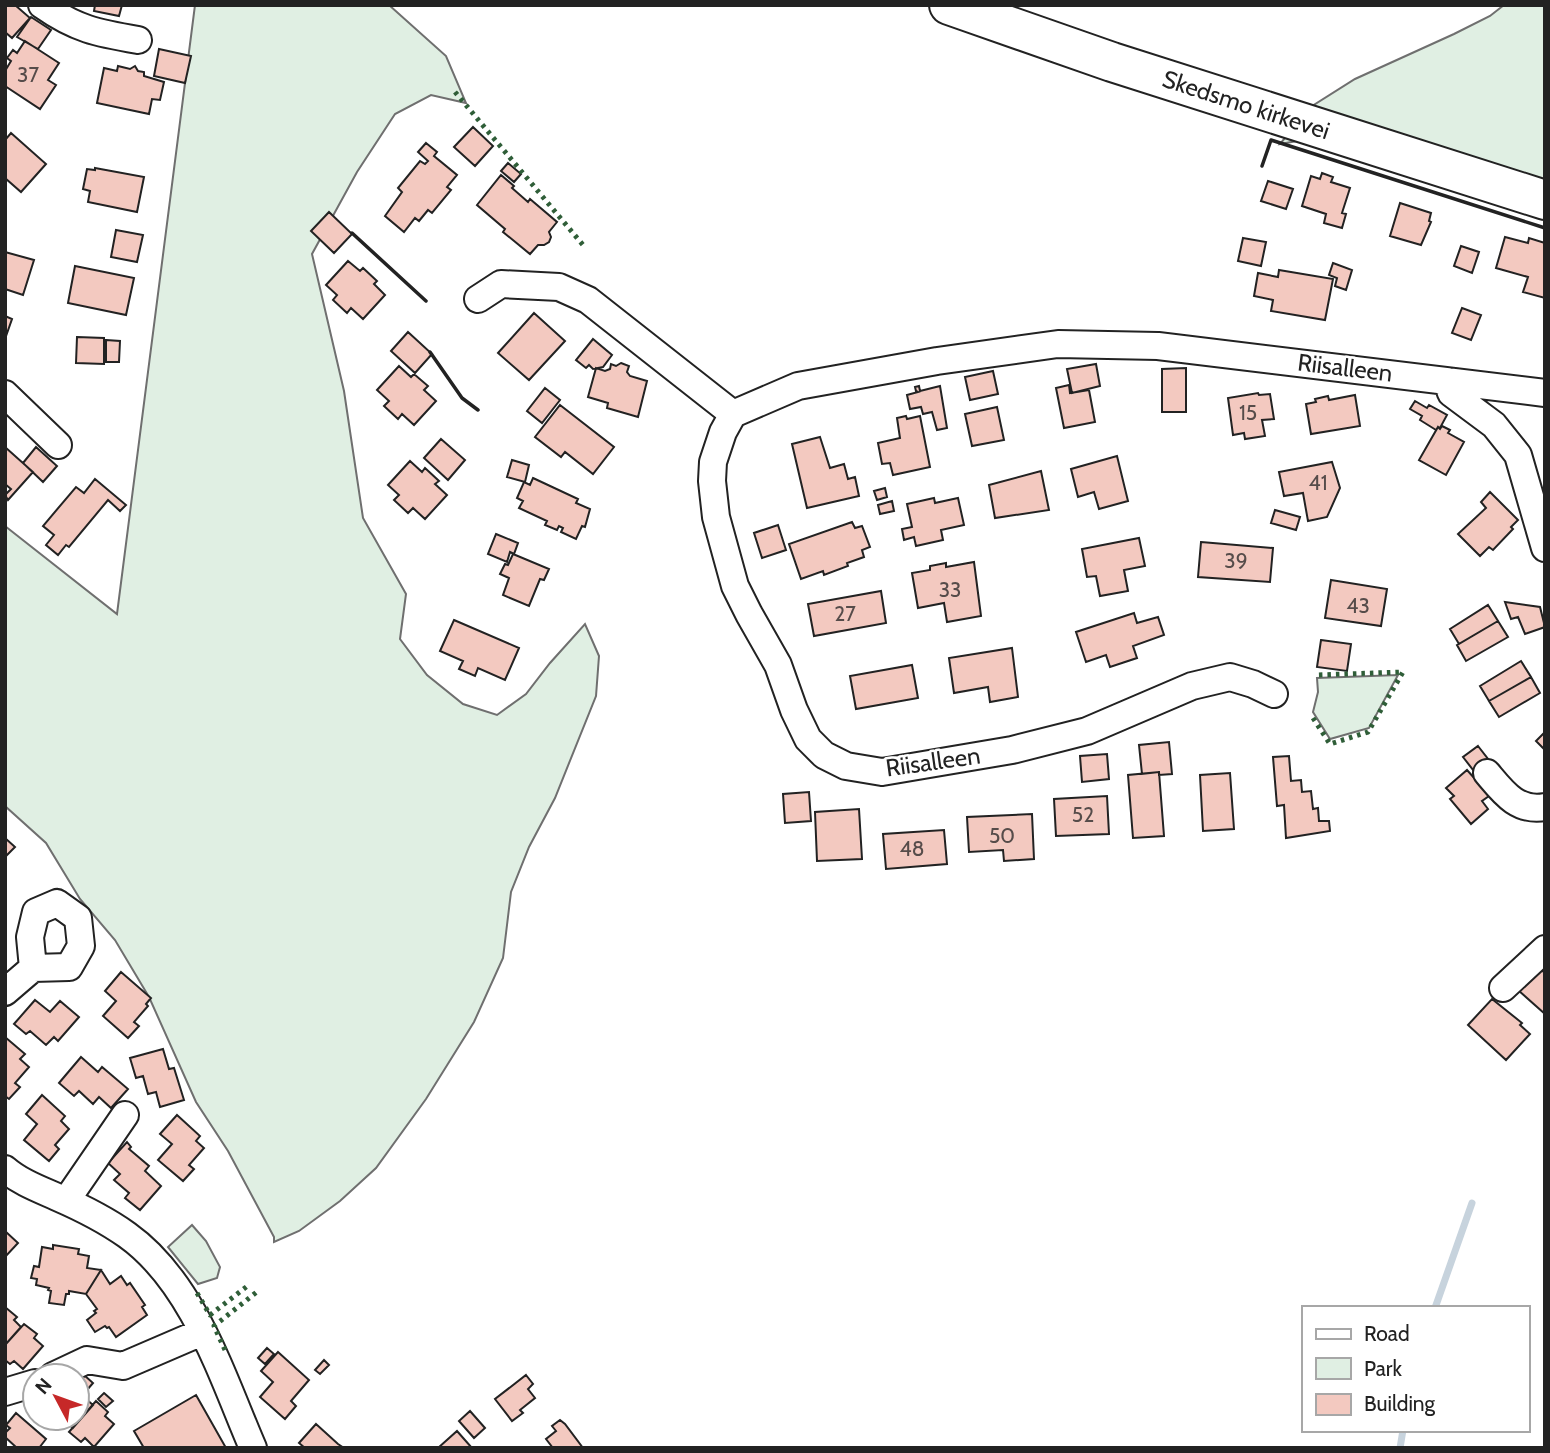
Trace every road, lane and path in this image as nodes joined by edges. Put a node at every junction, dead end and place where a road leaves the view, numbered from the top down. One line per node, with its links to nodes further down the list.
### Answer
1 (42, 5): 3 (street)
2 (949, 5): 4 (highway, Skedsmo kirkevei)
3 (138, 40)
4 (1545, 200)
5 (478, 299): 9 (street)
6 (1447, 381): 7 (street, Riisalleen); 9 (street, Riisalleen); 11 (street)
7 (1545, 393)
8 (5, 394): 10 (street)
9 (733, 414): 12 (street, Riisalleen)
10 (58, 446)
11 (1545, 548)
12 (1274, 694)
13 (1487, 773): 14 (street)
14 (1545, 807)
15 (1545, 948): 17 (street)
16 (33, 968): 18 (street)
17 (1503, 988)
18 (5, 992)
19 (125, 1115): 21 (street)
20 (8, 1178): 21 (street)
21 (66, 1201): 22 (street)
22 (202, 1332): 23 (street); 24 (street)
23 (83, 1362)
24 (253, 1448)

